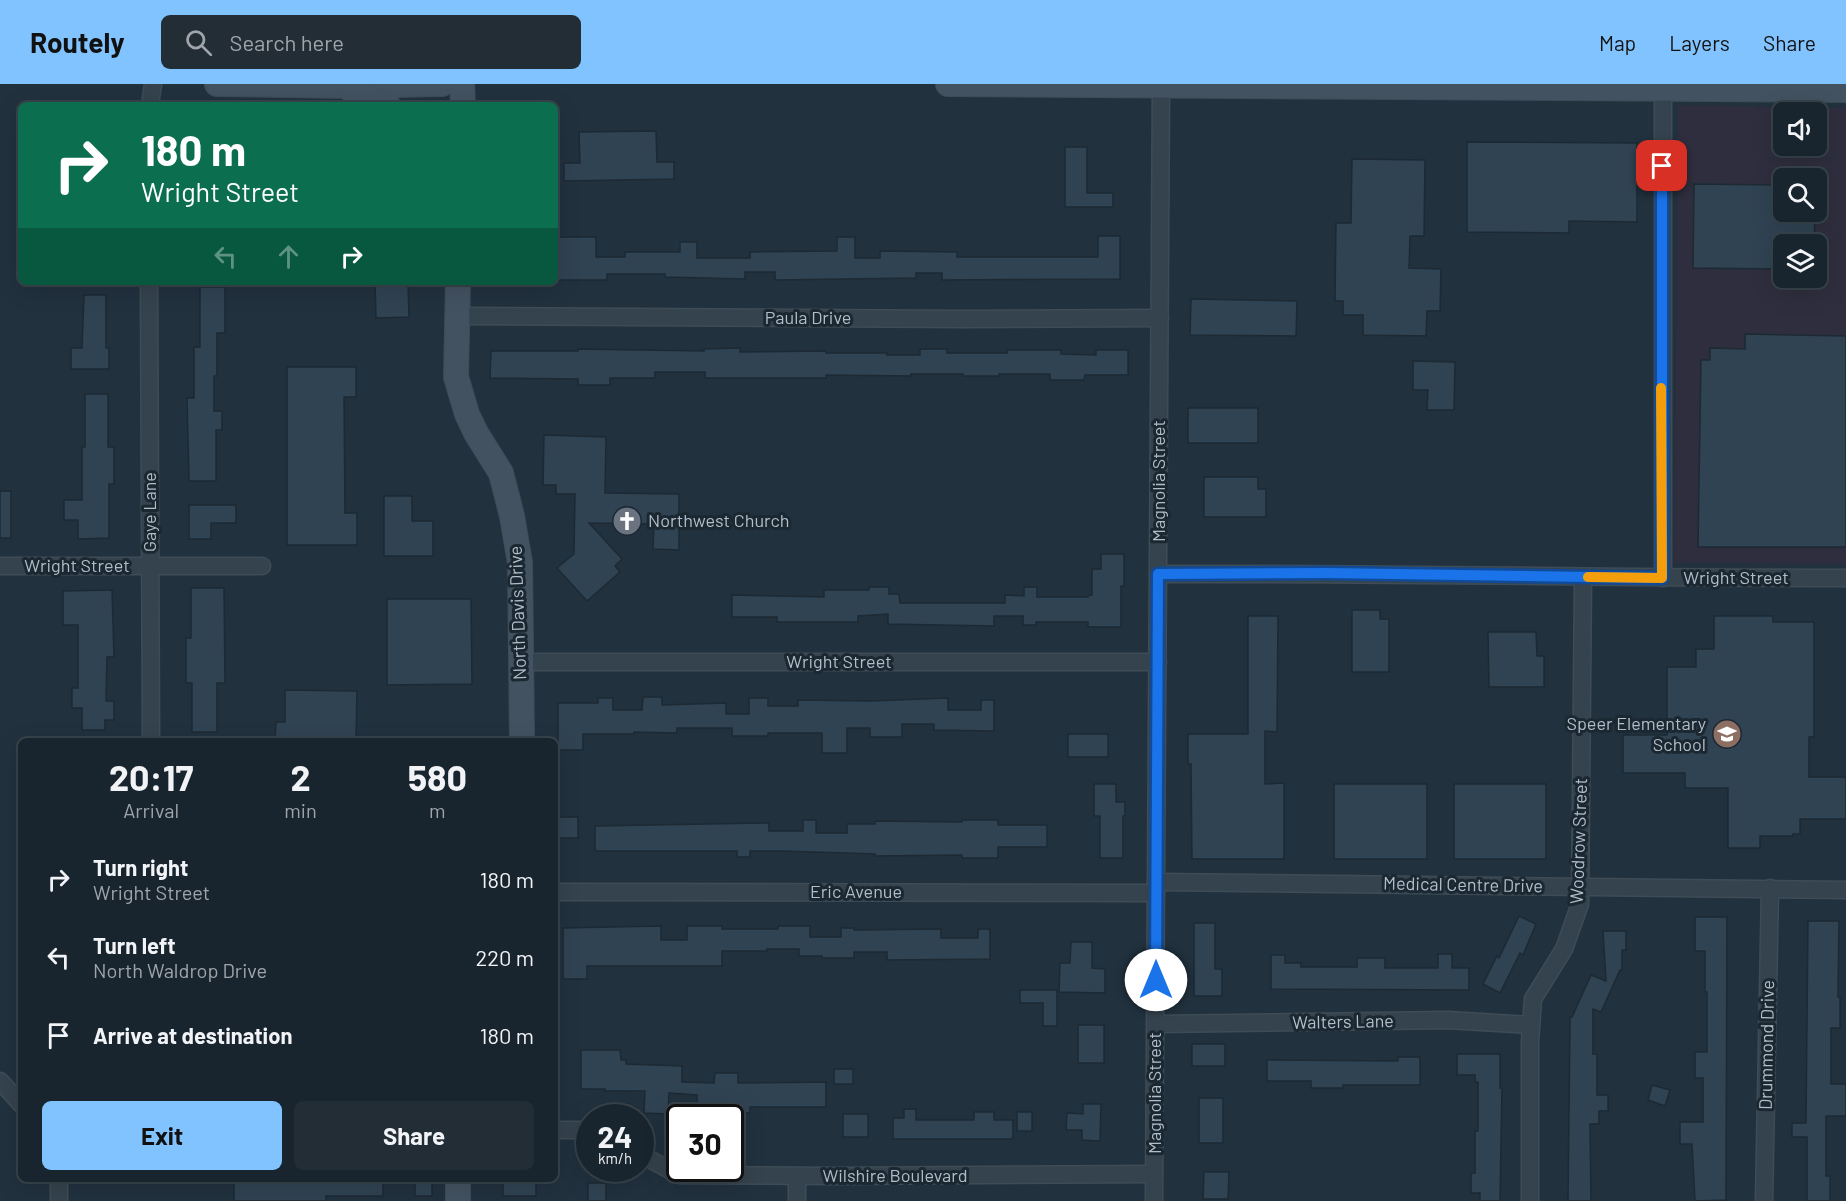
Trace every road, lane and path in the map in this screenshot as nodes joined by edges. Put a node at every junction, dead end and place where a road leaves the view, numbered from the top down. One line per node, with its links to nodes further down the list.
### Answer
1 (153, 84): 10 (street)
2 (217, 84): 7 (main road)
3 (441, 84): 7 (main road)
4 (462, 84): 12 (main road)
5 (948, 84): 6 (main road)
6 (1161, 85): 8 (main road); 16 (street, Magnolia Street)
7 (345, 86): 11 (main road)
8 (1663, 87): 9 (main road); 22 (street)
9 (1846, 90)
10 (150, 102)
11 (381, 102)
12 (463, 102)
13 (149, 285): 19 (street, Gaye Lane)
14 (458, 285): 15 (main road, North Davis Drive)
15 (456, 315): 16 (street, Paula Drive); 24 (main road, North Davis Drive)
16 (1160, 318): 20 (street, Magnolia Street)
17 (0, 566): 19 (street, Wright Street)
18 (262, 566): 19 (street, Wright Street)
19 (150, 567): 26 (street, Gaye Lane)
20 (1158, 574): 21 (street, Wright Street); 25 (street, Magnolia Street)
21 (1583, 577): 22 (street, Wright Street); 28 (street, Woodrow Street)
22 (1662, 578): 23 (street, Wright Street)
23 (1846, 578)
24 (521, 662): 25 (street, Wright Street); 27 (main road, North Davis Drive)
25 (1158, 662): 29 (street, Magnolia Street)
26 (151, 738)
27 (522, 738)
28 (1581, 886): 29 (street, Medical Centre Drive); 30 (street, Medical Centre Drive); 34 (street, Woodrow Street)
29 (1156, 887): 32 (street, Eric Avenue); 33 (street, Magnolia Street)
30 (1770, 888): 31 (street, Medical Centre Drive); 49 (street, Drummond Drive)
31 (1846, 890)
32 (558, 892)
33 (1155, 1024): 34 (street, Walters Lane); 40 (street, Magnolia Street)
34 (1531, 1025): 48 (street, Woodrow Street)
35 (0, 1081): 36 (street)
36 (18, 1101)
37 (558, 1130): 38 (street)
38 (576, 1130)
39 (654, 1162): 41 (street, Wilshire Boulevard)
40 (1154, 1174): 41 (street, Wilshire Boulevard); 47 (street, Magnolia Street)
41 (797, 1176): 46 (street)
42 (59, 1182): 44 (street)
43 (458, 1182): 45 (main road)
44 (59, 1201)
45 (458, 1201)
46 (797, 1201)
47 (1154, 1201)
48 (1530, 1201)
49 (1764, 1201)

